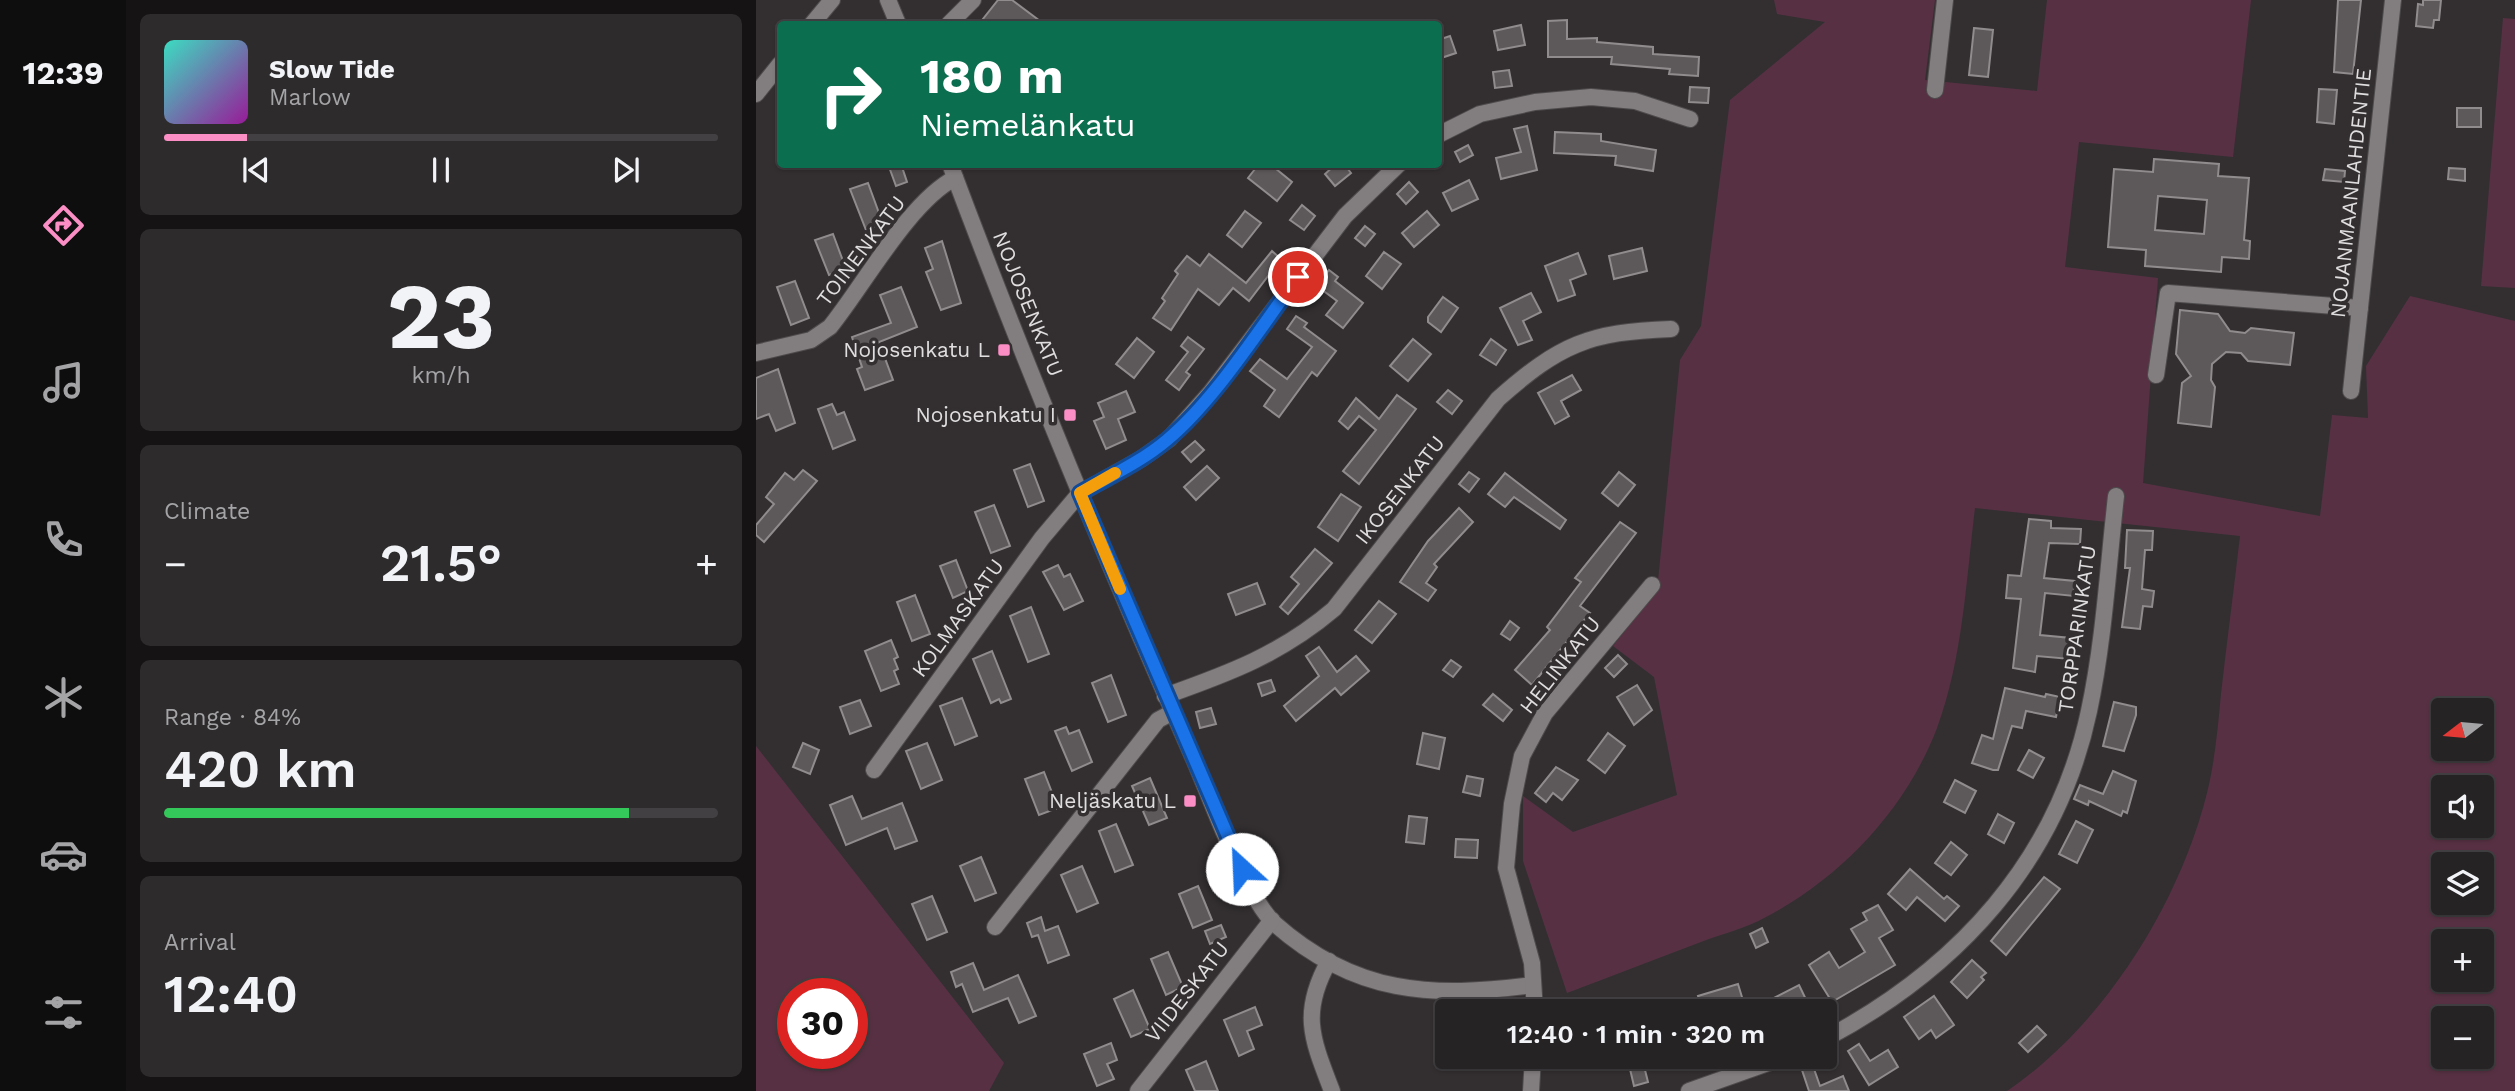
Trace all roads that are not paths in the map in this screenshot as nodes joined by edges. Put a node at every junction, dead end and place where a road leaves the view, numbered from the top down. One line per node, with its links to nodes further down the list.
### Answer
1 (832, 0): 6 (street)
2 (888, 0): 7 (street)
3 (973, 0): 8 (street)
4 (1945, 0): 10 (street)
5 (2393, 0): 16 (street, NOJANMAANLAHDENTIE)
6 (814, 21)
7 (897, 21)
8 (952, 21)
9 (777, 68): 11 (street)
10 (1935, 90)
11 (756, 94)
12 (1690, 119): 13 (street)
13 (1442, 133)
14 (1395, 168): 21 (street)
15 (953, 171): 18 (street, TOINENKATU); 21 (street, NOJOSENKATU)
16 (2360, 308): 19 (street); 20 (street, NOJANMAANLAHDENTIE)
17 (1671, 329): 24 (street, IKOSENKATU)
18 (756, 353)
19 (2156, 375)
20 (2351, 391)
21 (1080, 493): 24 (street, NOJOSENKATU); 26 (street, KOLMASKATU)
22 (2116, 496): 32 (street, TORPPARINKATU)
23 (1652, 585): 30 (street, HELINKATU)
24 (1166, 696): 25 (street, NOJOSENKATU)
25 (1172, 712): 27 (street, NOJOSENKATU); 28 (street)
26 (874, 770)
27 (1272, 920): 29 (street, NOJOSENKATU); 35 (street, VIIDESKATU)
28 (995, 927)
29 (1329, 961): 30 (street, NOJOSENKATU); 36 (street)
30 (1533, 985): 31 (street, HELINKATU)
31 (1534, 999)
32 (1837, 1032)
33 (1532, 1069): 37 (street)
34 (1750, 1069): 38 (street)
35 (1138, 1091)
36 (1332, 1091)
37 (1531, 1091)
38 (1689, 1091)

